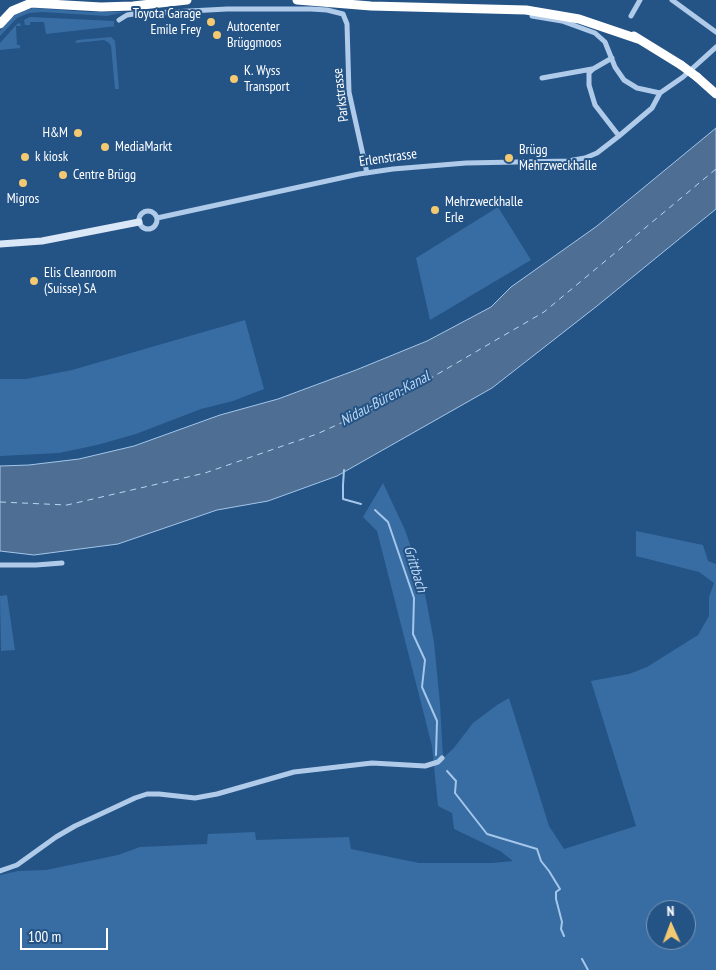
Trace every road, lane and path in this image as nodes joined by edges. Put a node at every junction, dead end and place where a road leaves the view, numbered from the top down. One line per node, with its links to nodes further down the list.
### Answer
1 (64, 0): 2 (highway)
2 (80, 0)
3 (187, 0): 11 (highway)
4 (297, 0): 13 (highway)
5 (360, 0): 13 (highway)
6 (640, 0): 9 (street)
7 (672, 0): 12 (street)
8 (532, 16): 15 (street)
9 (631, 16)
10 (119, 20): 21 (street, Parkstrasse)
11 (0, 24)
12 (716, 32)
13 (638, 39): 19 (highway, bridge)
14 (716, 47): 18 (street, Erlenstrasse)
15 (612, 58): 16 (street); 18 (street)
16 (593, 69): 17 (street); 20 (street)
17 (542, 78)
18 (660, 93): 20 (street, Erlenstrasse)
19 (716, 94)
20 (619, 136): 21 (street, Erlenstrasse)
21 (367, 173): 22 (street, Erlenstrasse)
22 (157, 218): 23 (street); 23 (street)
23 (140, 222): 24 (street)
24 (0, 244)
25 (62, 563): 26 (street)
26 (0, 564)
27 (437, 762): 28 (street)
28 (0, 871)

